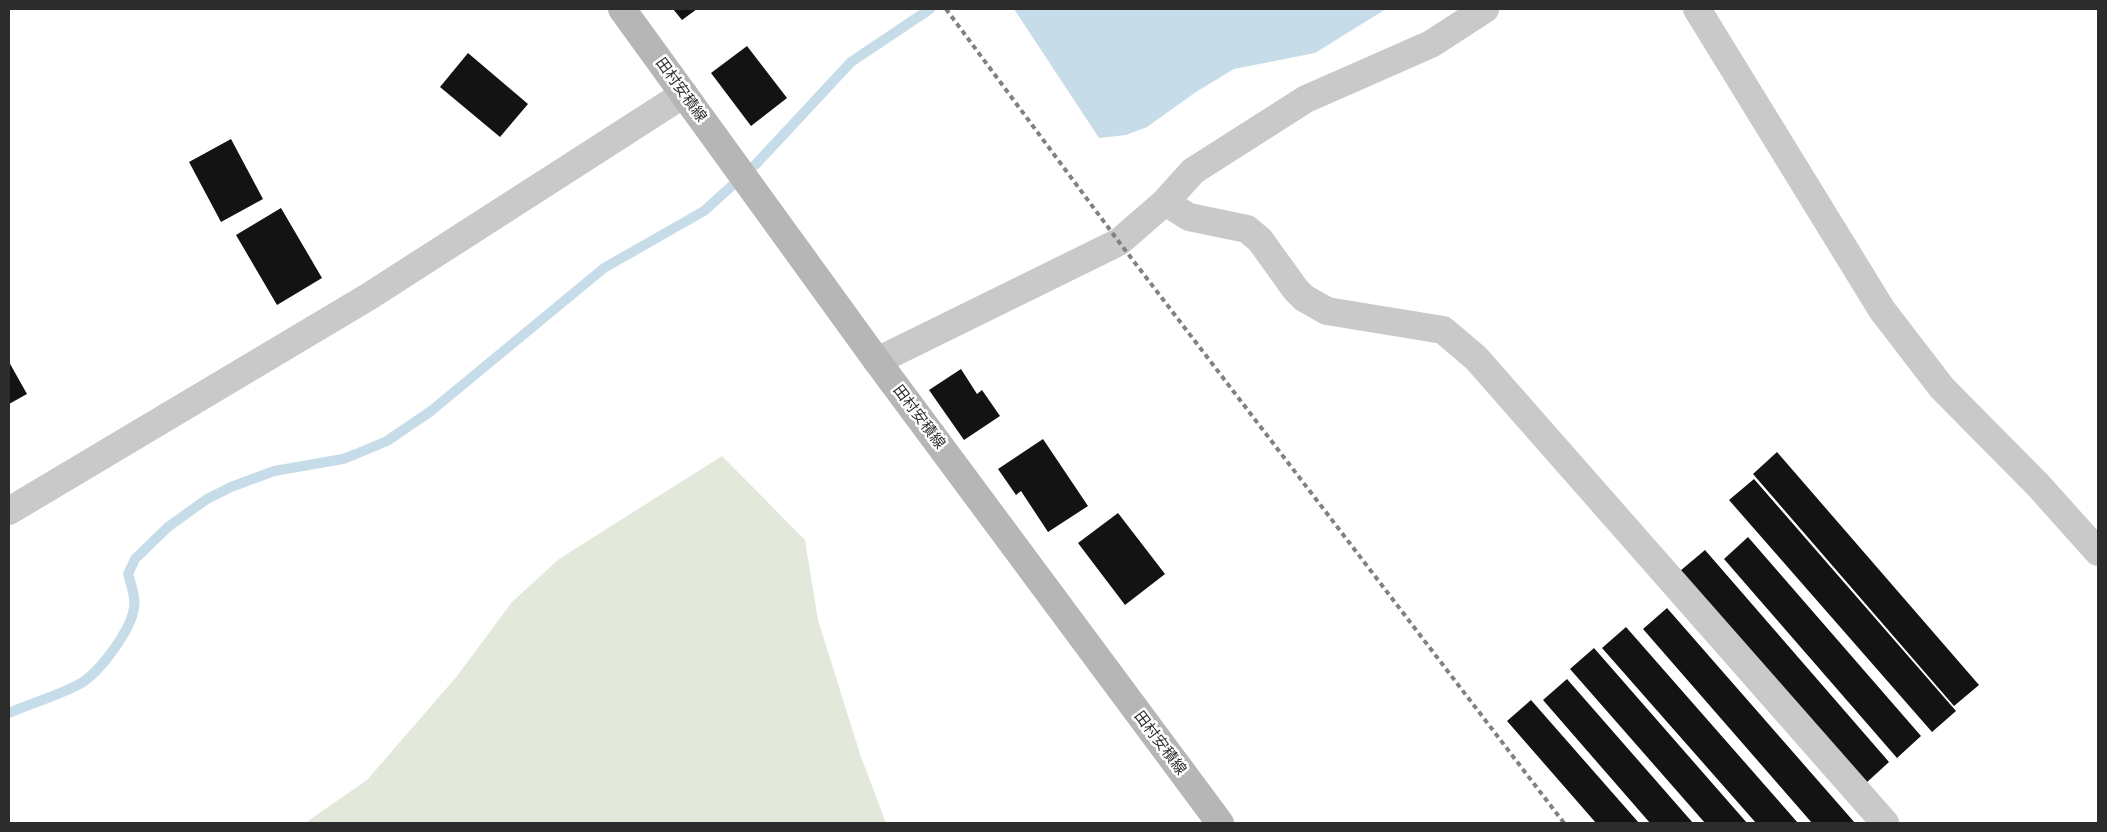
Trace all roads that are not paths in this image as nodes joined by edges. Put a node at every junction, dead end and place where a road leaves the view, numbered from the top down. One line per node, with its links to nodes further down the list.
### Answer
1 (622, 9): 4 (main road, 田村安積線)
2 (1484, 9): 5 (street)
3 (1697, 9): 8 (street)
4 (684, 94): 6 (main road, 田村安積線); 7 (street)
5 (1166, 202): 6 (street); 10 (street)
6 (877, 361): 9 (main road, 田村安積線)
7 (9, 511)
8 (2098, 552)
9 (1220, 823)
10 (1884, 823)

